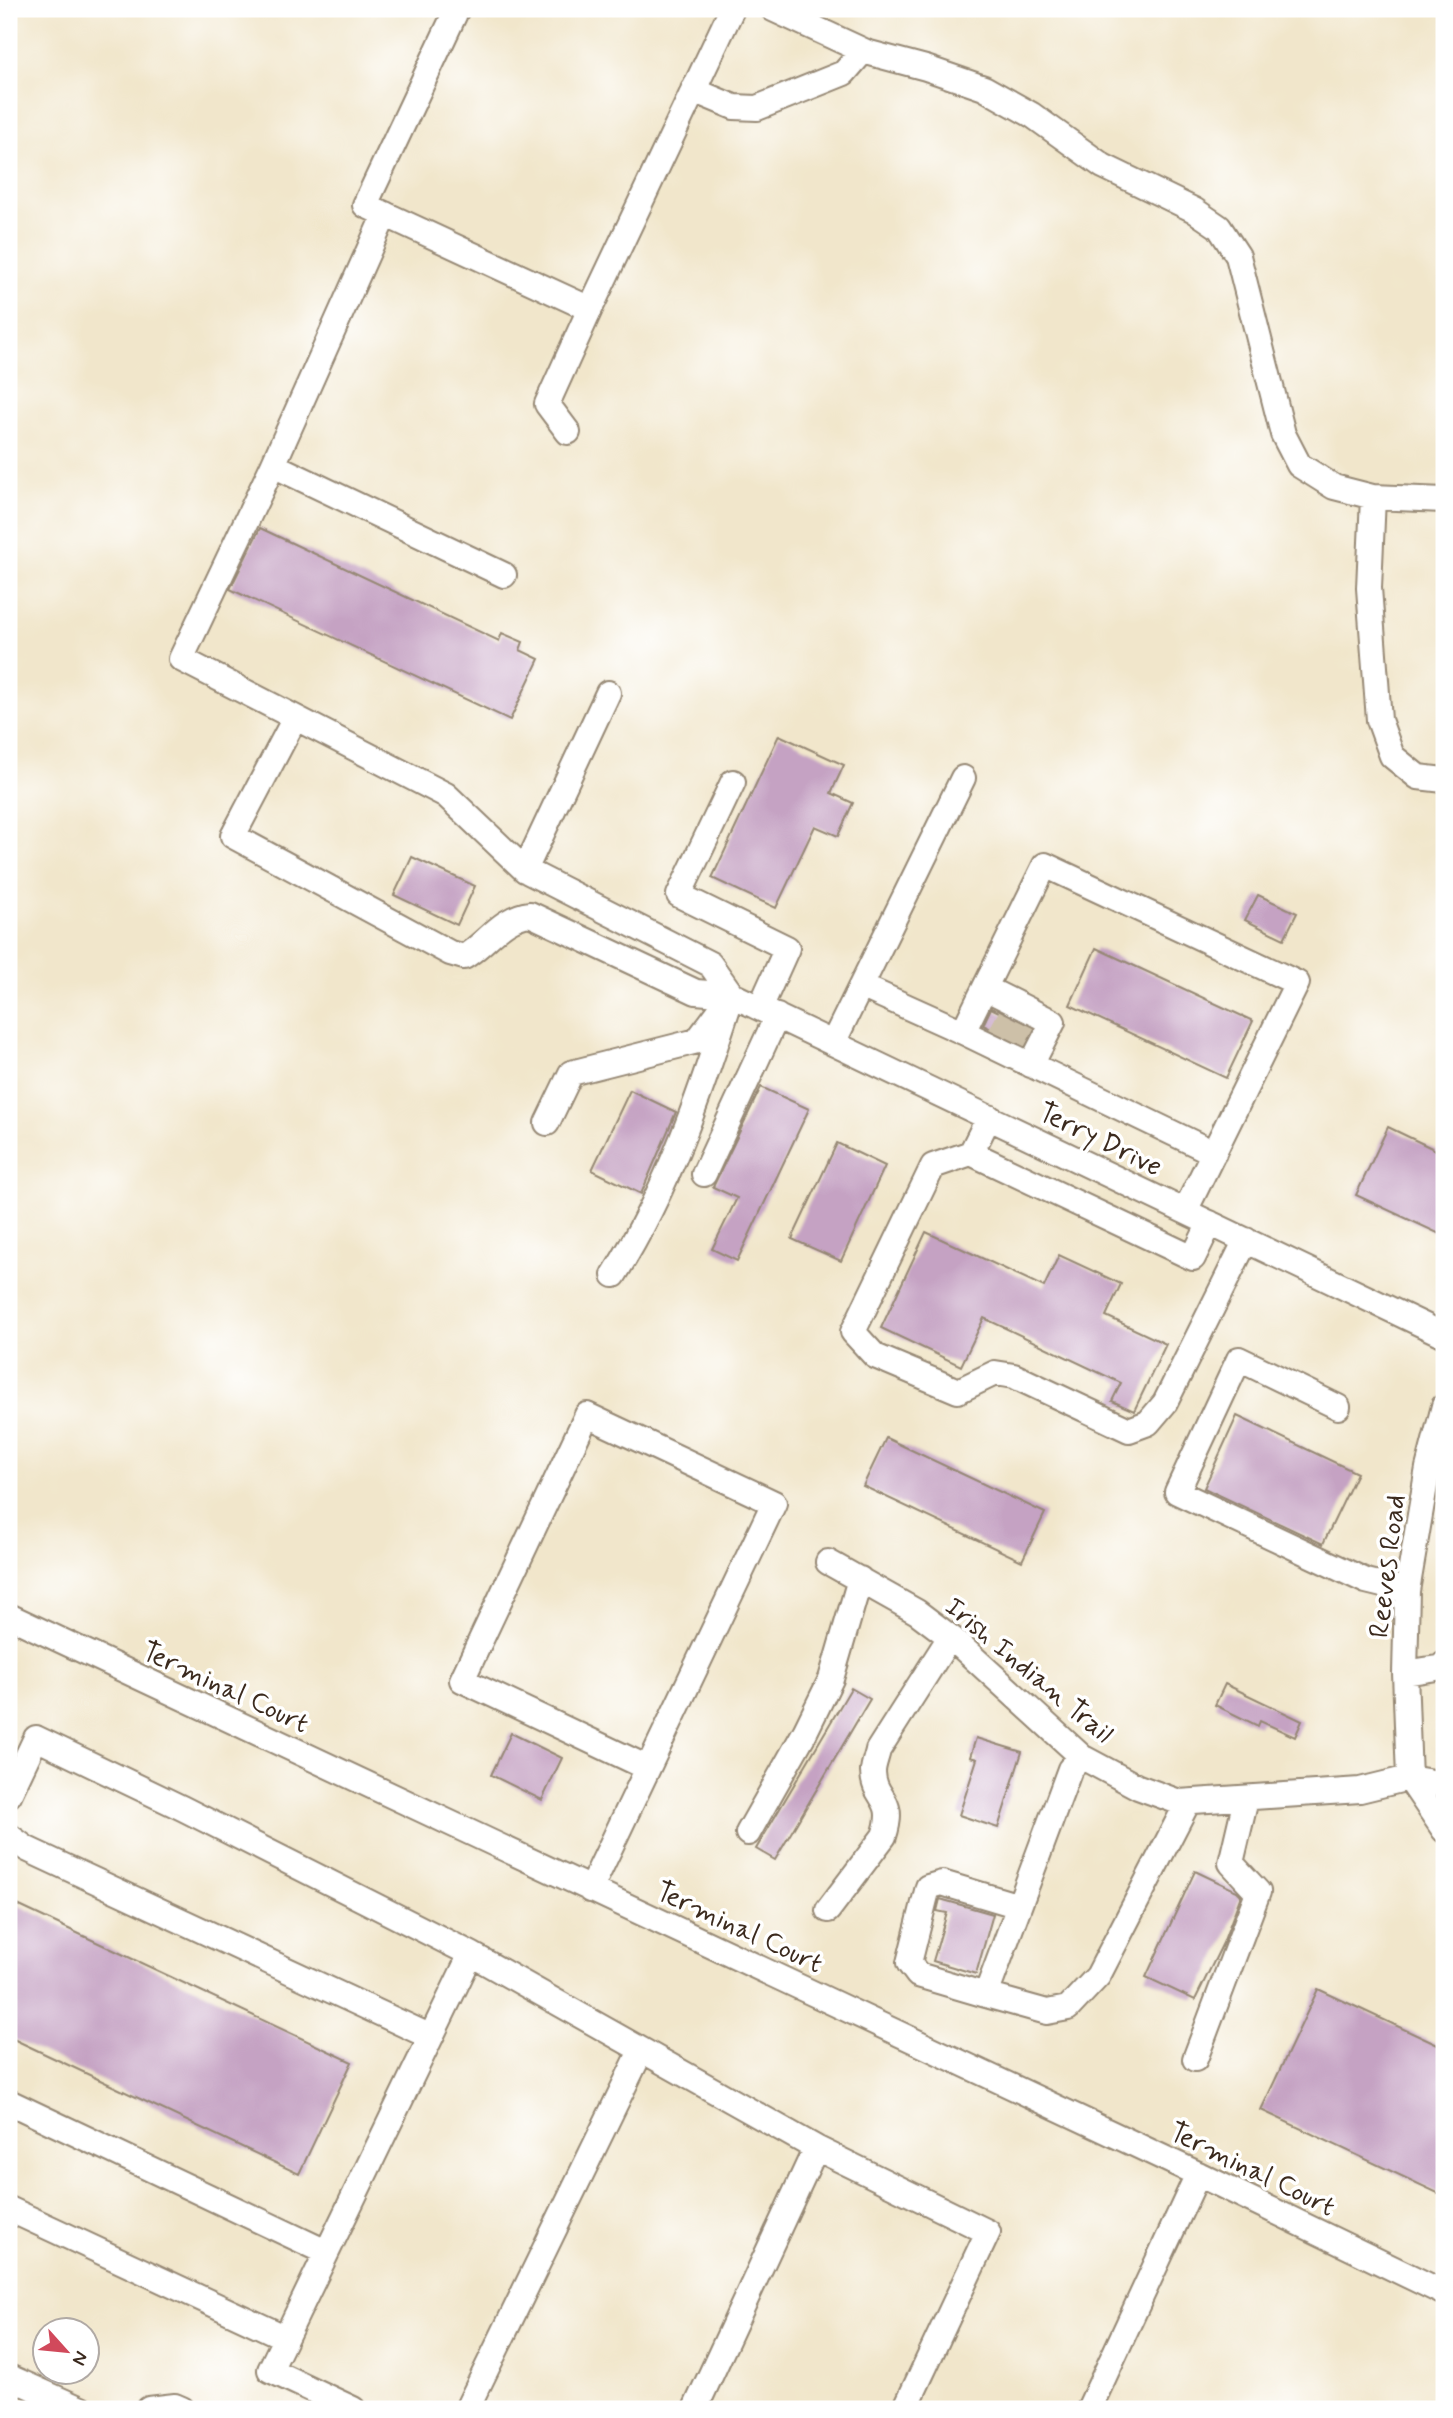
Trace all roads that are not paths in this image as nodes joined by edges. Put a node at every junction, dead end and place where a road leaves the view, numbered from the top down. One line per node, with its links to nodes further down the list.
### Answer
1 (457, 9): 6 (street)
2 (732, 9): 5 (street)
3 (773, 9): 4 (street)
4 (863, 51): 5 (street); 10 (street)
5 (693, 90): 7 (street)
6 (385, 214): 7 (street); 9 (street)
7 (590, 309): 8 (street)
8 (568, 432)
9 (273, 465): 12 (street); 14 (street)
10 (1373, 497): 11 (street); 16 (street)
11 (1444, 500)
12 (503, 575)
13 (608, 694): 18 (street)
14 (295, 718): 18 (street); 21 (street)
15 (963, 778): 19 (street)
16 (1444, 780)
17 (733, 782): 22 (street)
18 (525, 870): 21 (street)
19 (862, 986): 23 (street); 25 (street)
20 (985, 988): 23 (street); 24 (street); 29 (street)
21 (733, 995): 22 (street, Terry Drive); 27 (street); 34 (street)
22 (768, 1012): 25 (street, Terry Drive); 30 (street)
23 (963, 1032): 24 (street)
24 (1016, 1034): 29 (street)
25 (833, 1043): 26 (street, Terry Drive)
26 (989, 1117): 28 (street); 31 (street, Terry Drive)
27 (547, 1123)
28 (971, 1153): 32 (street); 33 (street)
29 (1214, 1153): 31 (street)
30 (704, 1174)
31 (1185, 1211): 32 (street, Terry Drive)
32 (1210, 1223): 33 (street, Terry Drive)
33 (1246, 1240): 35 (street, Terry Drive)
34 (614, 1275)
35 (1444, 1335)
36 (1444, 1406): 38 (street, Reeves Road)
37 (1338, 1407): 41 (street)
38 (1436, 1469): 41 (street, Reeves Road)
39 (828, 1562): 40 (street, Irish Indian Trail)
40 (860, 1579): 43 (street, Irish Indian Trail); 54 (street)
41 (1407, 1591): 45 (street, Reeves Road)
42 (10, 1621): 56 (street, Terminal Court)
43 (950, 1637): 46 (street, Irish Indian Trail); 58 (street)
44 (1444, 1664): 45 (street)
45 (1405, 1673): 48 (street, Reeves Road)
46 (1082, 1757): 52 (street, Irish Indian Trail); 57 (street)
47 (648, 1768): 47 (street); 56 (street)
48 (1409, 1777): 49 (street); 51 (street, Irish Indian Trail); 53 (street)
49 (1444, 1784)
50 (9, 1795): 59 (street)
51 (1246, 1799): 52 (street, Irish Indian Trail); 63 (street)
52 (1188, 1801): 60 (street)
53 (1444, 1830)
54 (748, 1833)
55 (9, 1836): 61 (street)
56 (590, 1890): 66 (street, Terminal Court)
57 (1019, 1906): 60 (street); 60 (street)
58 (828, 1910)
59 (471, 1954): 61 (street); 62 (street)
60 (986, 1995)
61 (431, 2037): 68 (street)
62 (640, 2050): 65 (street); 76 (street)
63 (1195, 2059)
64 (9, 2102): 68 (street)
65 (816, 2148): 77 (street); 78 (street)
66 (1198, 2174): 69 (street, Terminal Court); 79 (street)
67 (9, 2209): 70 (street)
68 (326, 2252): 70 (street)
69 (1444, 2293)
70 (284, 2337): 75 (street)
71 (9, 2376): 72 (street)
72 (81, 2409)
73 (149, 2409): 74 (street)
74 (182, 2409)
75 (353, 2409)
76 (467, 2409)
77 (695, 2409)
78 (905, 2409)
79 (1089, 2409)

